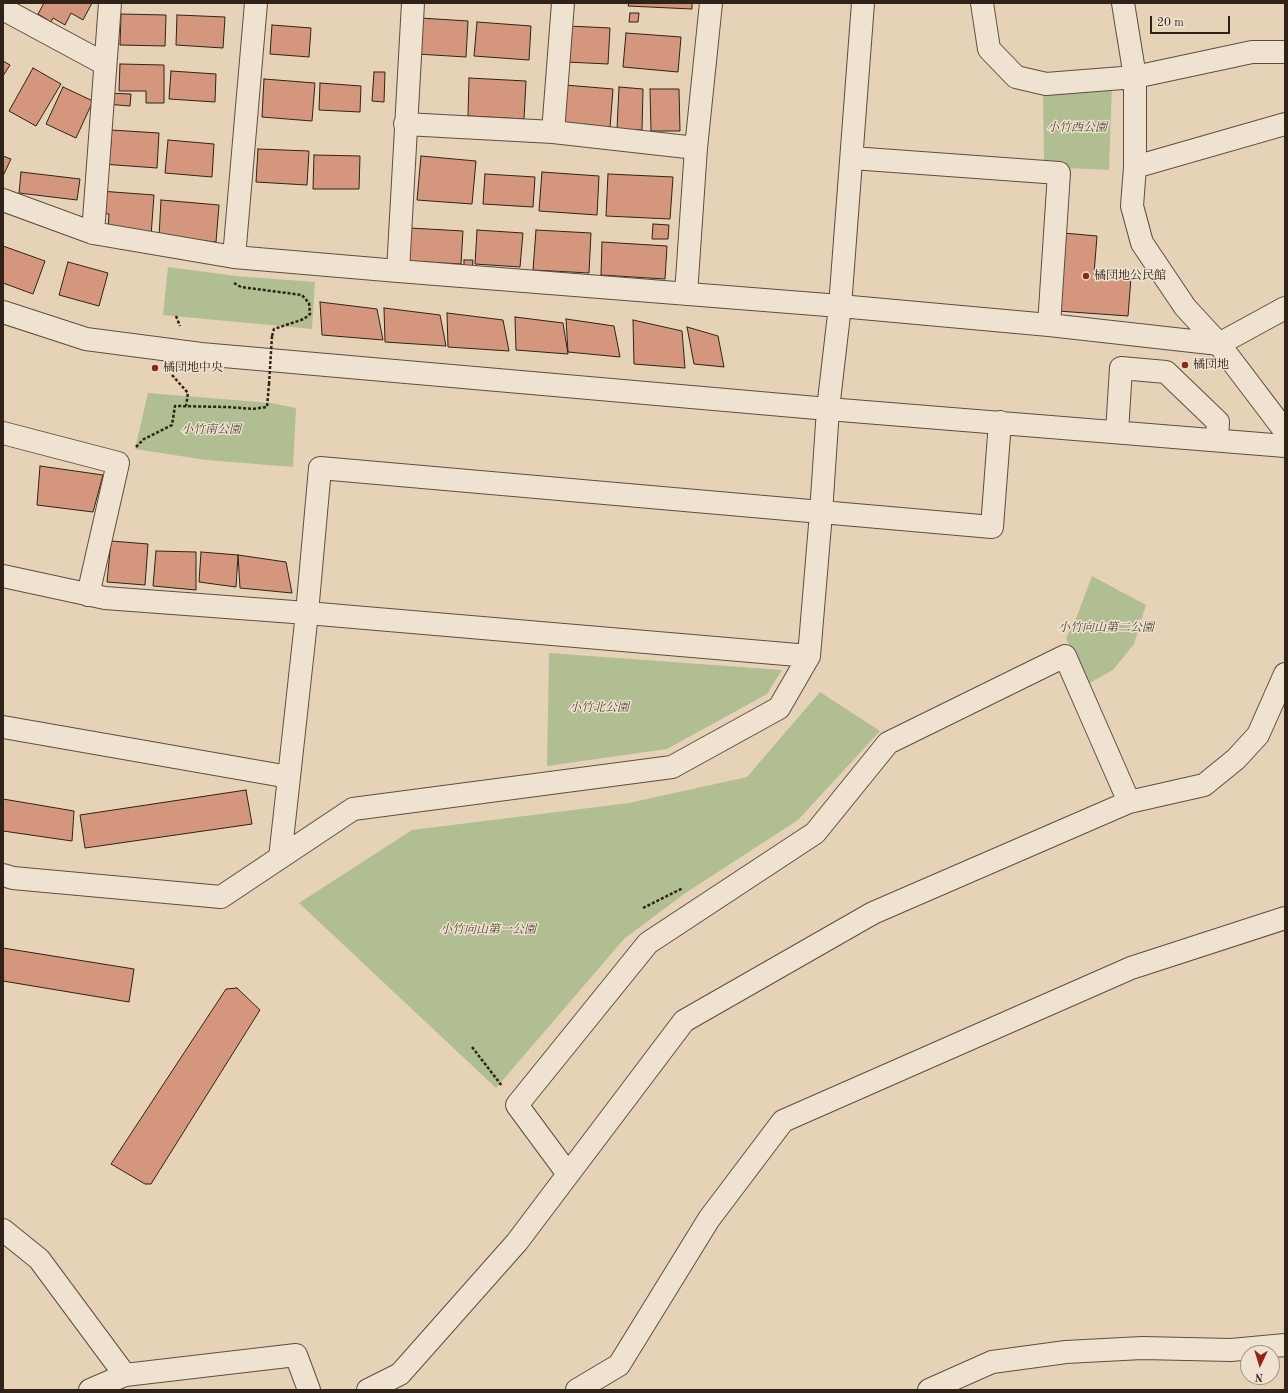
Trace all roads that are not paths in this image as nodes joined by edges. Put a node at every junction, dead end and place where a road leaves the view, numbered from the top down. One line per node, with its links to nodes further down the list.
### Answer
1 (110, 3): 11 (street)
2 (256, 3): 21 (street)
3 (413, 3): 13 (street)
4 (563, 3): 15 (street)
5 (711, 3): 16 (street)
6 (863, 3): 17 (street)
7 (982, 3): 12 (street)
8 (1123, 3): 12 (street)
9 (3, 9): 11 (street)
10 (1285, 52): 12 (street)
11 (105, 64): 20 (street)
12 (1135, 77): 18 (street)
13 (405, 124): 15 (street); 22 (street)
14 (1285, 124): 18 (street)
15 (553, 132): 16 (street)
16 (696, 148): 23 (street)
17 (852, 158): 24 (street); 27 (street)
18 (1135, 167): 28 (street)
19 (3, 200): 20 (street)
20 (92, 233): 21 (street)
21 (234, 257): 22 (street)
22 (398, 271): 23 (street)
23 (686, 294): 24 (street)
24 (840, 306): 27 (street); 29 (street)
25 (1285, 308): 28 (street)
26 (3, 312): 29 (street)
27 (1049, 325): 28 (street)
28 (1219, 344): 31 (street)
29 (828, 409): 30 (street); 36 (street)
30 (1000, 422): 33 (street); 36 (street)
31 (1285, 431)
32 (3, 432): 38 (street)
33 (1117, 432): 34 (street); 34 (street)
34 (1217, 440): 35 (street)
35 (1285, 446)
36 (821, 513): 39 (street); 40 (street)
37 (3, 576): 38 (street)
38 (88, 595): 39 (street)
39 (307, 613): 40 (street); 43 (street)
40 (809, 656): 45 (street)
41 (1285, 674): 44 (street)
42 (3, 727): 43 (street)
43 (289, 777): 45 (street)
44 (1128, 802): 48 (street); 48 (street)
45 (280, 858): 46 (street)
46 (3, 875)
47 (1285, 918): 55 (street)
48 (568, 1174): 54 (street)
49 (3, 1230): 51 (street)
50 (1285, 1345): 56 (street)
51 (125, 1375): 52 (street); 53 (street)
52 (90, 1390)
53 (309, 1390)
54 (368, 1390)
55 (577, 1390)
56 (929, 1390)

